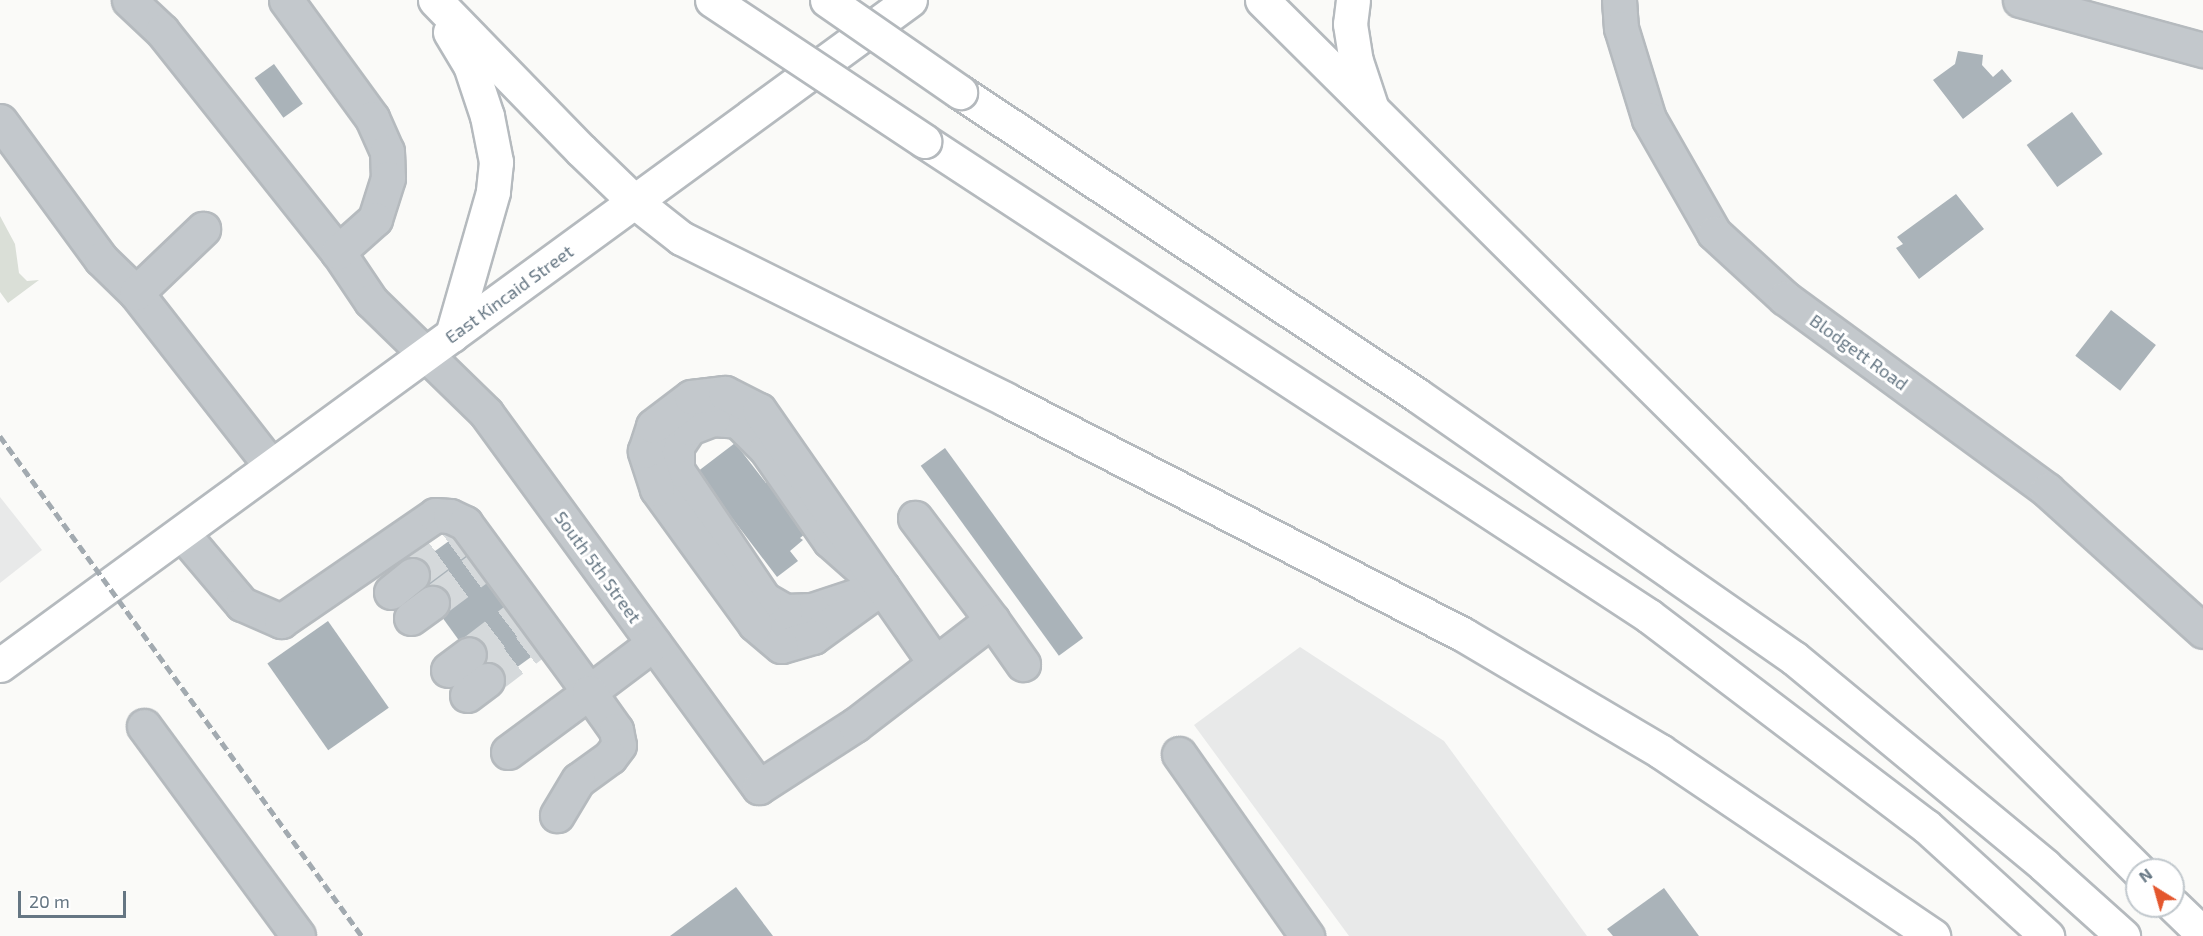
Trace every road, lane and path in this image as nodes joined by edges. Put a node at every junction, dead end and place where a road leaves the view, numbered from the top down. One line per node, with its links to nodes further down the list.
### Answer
1 (129, 0): 16 (street, South 5th Street)
2 (286, 0): 16 (street)
3 (433, 0): 14 (main road); 18 (main road)
4 (712, 0): 40 (main road, bridge)
5 (827, 0): 41 (main road, bridge)
6 (910, 0): 14 (main road, East Kincaid Street)
7 (1262, 0): 12 (main road)
8 (1353, 0): 12 (main road)
9 (1619, 0): 24 (street, Blodgett Road)
10 (2020, 0): 11 (street)
11 (2203, 50)
12 (1372, 110): 34 (main road)
13 (0, 121): 17 (street)
14 (634, 201): 18 (main road, East Kincaid Street); 39 (main road)
15 (203, 229): 17 (street)
16 (339, 252): 18 (street, South 5th Street)
17 (136, 293): 19 (street)
18 (440, 345): 19 (main road, East Kincaid Street); 25 (street, South 5th Street)
19 (271, 466): 21 (main road, East Kincaid Street)
20 (915, 518): 23 (street)
21 (182, 533): 28 (main road, East Kincaid Street); 29 (street)
22 (882, 587): 22 (street); 26 (street)
23 (992, 620): 26 (street); 27 (street)
24 (2203, 631)
25 (654, 644): 26 (street, South 5th Street); 29 (street)
26 (935, 663)
27 (1023, 664)
28 (0, 665)
29 (589, 692): 31 (street); 33 (street)
30 (144, 726): 37 (street)
31 (508, 752)
32 (1179, 754): 38 (street)
33 (557, 815)
34 (2126, 858)
35 (2185, 917): 36 (main road)
36 (2203, 934)
37 (298, 936)
38 (1307, 936)
39 (1933, 936)
40 (2047, 936)
41 (2123, 936)

